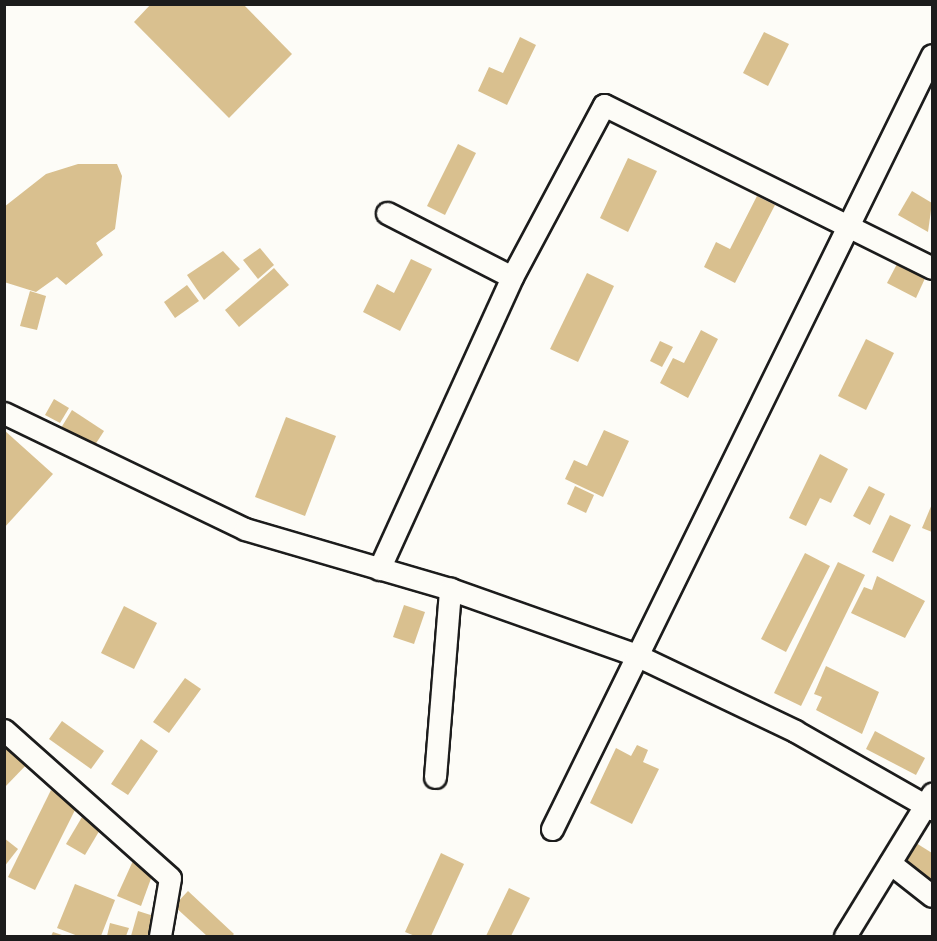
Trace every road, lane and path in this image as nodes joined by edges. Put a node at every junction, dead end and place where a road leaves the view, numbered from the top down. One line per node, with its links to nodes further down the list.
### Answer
1 (933, 55): 3 (street)
2 (387, 213): 5 (street)
3 (848, 226): 4 (street); 5 (street); 9 (street)
4 (933, 268)
5 (512, 277): 7 (street)
6 (4, 412): 7 (street)
7 (380, 569): 8 (street)
8 (450, 589): 9 (street); 11 (street)
9 (636, 656): 12 (street); 13 (street)
10 (4, 730): 16 (street)
11 (435, 777)
12 (930, 802): 14 (street)
13 (552, 829)
14 (891, 863): 15 (street); 17 (street)
15 (933, 896)
16 (160, 936)
17 (845, 936)

